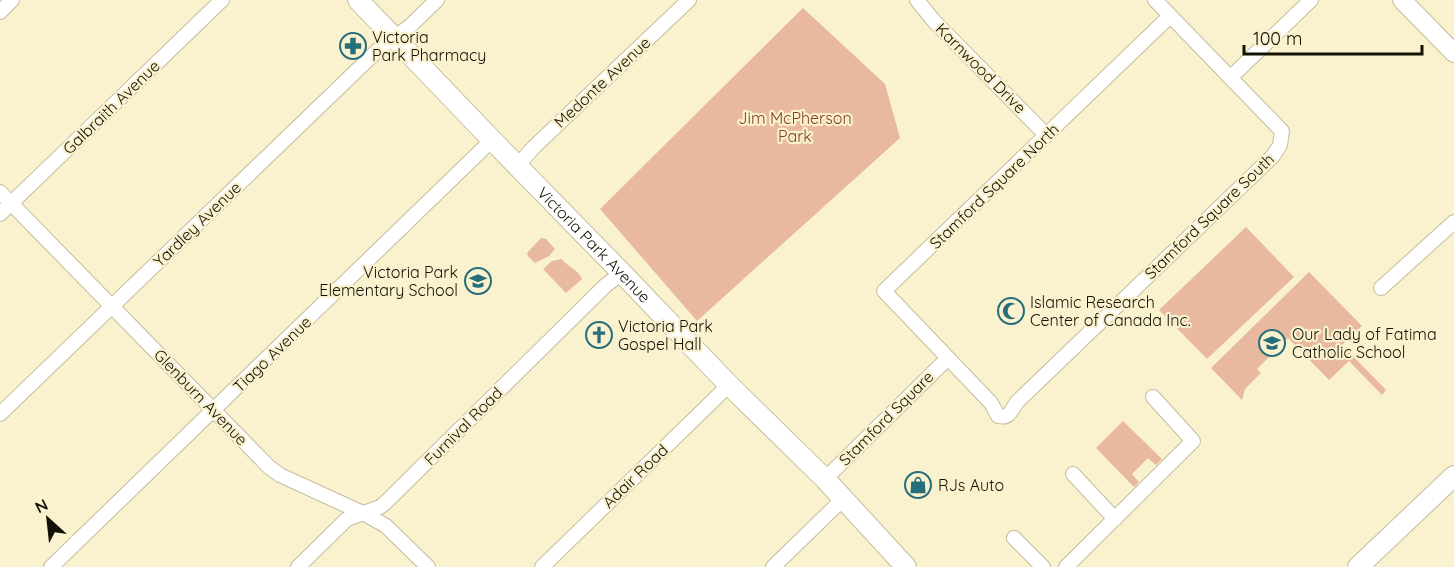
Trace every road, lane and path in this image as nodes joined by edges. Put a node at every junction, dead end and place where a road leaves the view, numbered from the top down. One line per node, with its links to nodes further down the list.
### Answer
1 (12, 0): 10 (street)
2 (222, 0): 19 (street, Galbraith Avenue)
3 (358, 0): 12 (main road, Victoria Park Avenue)
4 (437, 0): 12 (street, Yardley Avenue)
5 (689, 0): 17 (street, Medonte Avenue)
6 (917, 0): 15 (street, Karnwood Drive)
7 (1155, 0): 11 (street)
8 (1311, 0): 14 (street)
9 (1402, 0): 13 (street)
10 (0, 12)
11 (1170, 16): 14 (street); 15 (street, Stamford Square North)
12 (395, 37): 16 (main road, Victoria Park Avenue); 24 (street, Yardley Avenue)
13 (1454, 53)
14 (1231, 77): 25 (street, Stamford Square South)
15 (1046, 135): 25 (street, Stamford Square North)
16 (492, 140): 17 (main road, Victoria Park Avenue); 28 (street, Tiago Avenue)
17 (517, 166): 22 (main road, Victoria Park Avenue)
18 (0, 192): 19 (street, Glenburn Avenue)
19 (11, 203): 20 (street, Galbraith Avenue); 24 (street, Glenburn Avenue)
20 (0, 214)
21 (1454, 222): 23 (street)
22 (622, 273): 26 (main road, Victoria Park Avenue); 34 (street, Furnival Road)
23 (1381, 288)
24 (112, 306): 28 (street, Glenburn Avenue); 29 (street, Yardley Avenue)
25 (948, 358): 32 (street, Stamford Square)
26 (729, 385): 32 (main road, Victoria Park Avenue); 40 (street, Adair Road)
27 (1153, 397): 35 (street)
28 (213, 411): 34 (street, Glenburn Avenue); 37 (street, Tiago Avenue)
29 (0, 414)
30 (1073, 474): 35 (street)
31 (1454, 477): 45 (main road)
32 (825, 479): 33 (main road, Victoria Park Avenue)
33 (843, 499): 41 (street); 42 (main road, Victoria Park Avenue)
34 (363, 513): 38 (street, Furnival Road); 39 (street, Glenburn Avenue)
35 (1115, 519): 44 (street)
36 (1014, 538): 43 (street)
37 (51, 567)
38 (298, 567)
39 (428, 567)
40 (542, 567)
41 (773, 567)
42 (906, 567)
43 (1042, 567)
44 (1066, 567)
45 (1358, 567)

